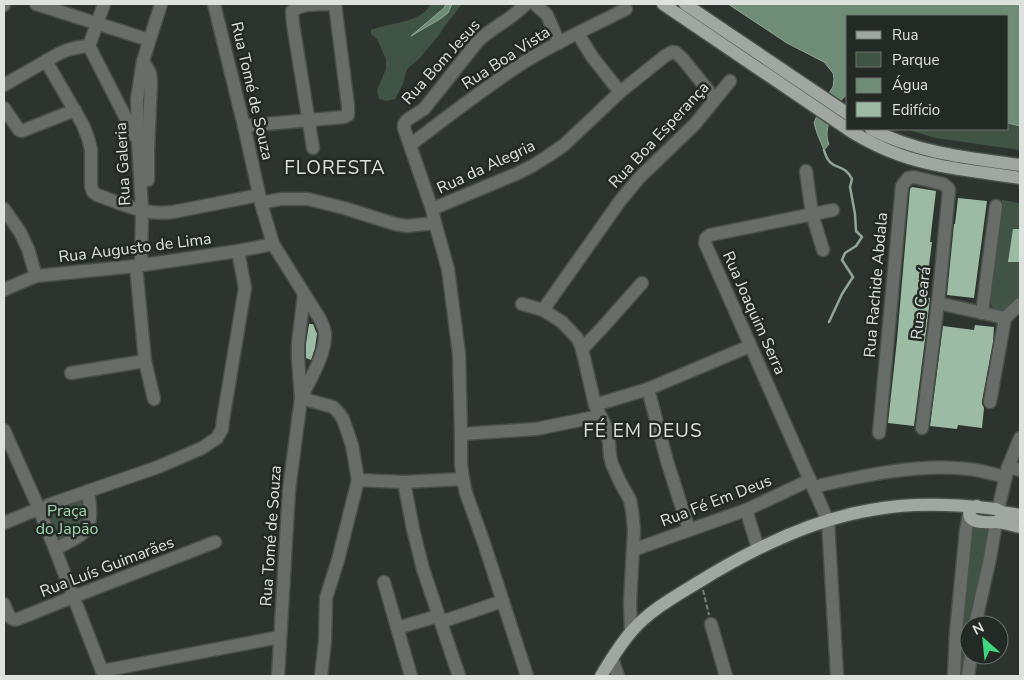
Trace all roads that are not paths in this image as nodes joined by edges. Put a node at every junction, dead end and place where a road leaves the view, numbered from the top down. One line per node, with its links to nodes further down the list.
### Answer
1 (36, 4): 11 (street)
2 (104, 4): 13 (street)
3 (161, 4): 15 (street, Rua Galeria)
4 (214, 4): 29 (street, Rua Tomé de Souza)
5 (329, 4): 28 (street)
6 (335, 4): 28 (street)
7 (526, 4): 34 (street, Rua Bom Jesus)
8 (535, 4): 16 (street)
9 (663, 4): 22 (main road)
10 (685, 4): 22 (main road)
11 (51, 6): 13 (street)
12 (626, 9): 14 (street, Rua Boa Vista)
13 (98, 24): 15 (street); 17 (street)
14 (578, 34): 16 (street, Rua Boa Vista); 23 (street)
15 (149, 40): 19 (street, Rua Galeria)
16 (559, 43): 34 (street, Rua Boa Vista)
17 (89, 46): 18 (street); 33 (street)
18 (46, 61): 21 (street); 26 (street)
19 (143, 61): 33 (street, Rua Galeria); 45 (street, Rua Galeria)
20 (730, 81): 24 (street, Rua Boa Esperança)
21 (4, 85)
22 (802, 90): 27 (main road); 30 (main road)
23 (620, 92): 24 (street, Rua da Alegria); 43 (street, Rua da Alegria)
24 (715, 99): 59 (street, Rua Boa Esperança)
25 (4, 108): 26 (street)
26 (75, 110): 45 (street)
27 (846, 113)
28 (308, 120): 29 (street); 35 (street)
29 (244, 126): 40 (street, Rua Tomé de Souza)
30 (846, 127)
31 (850, 130): 38 (main road)
32 (872, 130): 36 (main road)
33 (138, 140): 45 (street, Rua Galeria)
34 (410, 145): 43 (street)
35 (313, 148)
36 (1020, 165)
37 (806, 171): 46 (street)
38 (1020, 178)
39 (943, 184): 56 (street, Rua Ceará); 73 (street, Rua Rachide Abdala)
40 (260, 198): 45 (street); 47 (street); 48 (street, Rua Tomé de Souza)
41 (996, 206): 60 (street)
42 (4, 209): 52 (street)
43 (432, 210): 47 (street)
44 (833, 210): 46 (street, Rua Joaquim Serra)
45 (146, 212): 51 (street, Rua Galeria)
46 (812, 214): 49 (street); 62 (street, Rua Joaquim Serra)
47 (435, 223): 74 (street)
48 (273, 244): 50 (street, Rua Augusto de Lima); 55 (street, Rua Tomé de Souza)
49 (823, 250)
50 (238, 251): 51 (street, Rua Augusto de Lima); 81 (street)
51 (138, 265): 52 (street, Rua Augusto de Lima); 64 (street, Rua Galeria)
52 (36, 276): 54 (street, Rua Augusto de Lima)
53 (642, 283): 63 (street)
54 (6, 286)
55 (304, 294): 67 (street, Rua Tomé de Souza); 67 (street, Rua Tomé de Souza)
56 (938, 303): 60 (street); 71 (street, Rua Ceará)
57 (522, 304): 59 (street)
58 (1020, 304): 61 (street)
59 (544, 310): 63 (street)
60 (982, 313): 61 (street)
61 (1005, 318): 69 (street)
62 (750, 346): 66 (street); 80 (street, Rua Joaquim Serra)
63 (582, 349): 70 (street)
64 (145, 361): 65 (street); 68 (street, Rua Galeria)
65 (71, 373)
66 (648, 389): 70 (street); 90 (street)
67 (301, 398): 78 (street); 104 (street, Rua Tomé de Souza)
68 (154, 399)
69 (990, 402)
70 (598, 411): 74 (street); 94 (street)
71 (922, 428)
72 (4, 430): 82 (street)
73 (879, 433)
74 (461, 434): 77 (street)
75 (1020, 438): 76 (street)
76 (1011, 471): 80 (street, Rua Fé Em Deus); 86 (street)
77 (463, 479): 79 (street); 97 (street)
78 (358, 480): 79 (street); 108 (street)
79 (404, 482): 100 (street)
80 (811, 483): 83 (street, Rua Fé Em Deus); 87 (street, Rua Joaquim Serra)
81 (88, 491): 82 (street); 93 (street)
82 (43, 507): 88 (street); 93 (street)
83 (746, 510): 90 (street, Rua Fé Em Deus); 92 (street)
84 (968, 510): 86 (main road); 87 (main road); 116 (street)
85 (1020, 515): 86 (main road)
86 (998, 516): 89 (main road); 99 (street)
87 (828, 521): 92 (main road); 115 (street)
88 (4, 523)
89 (1020, 528)
90 (689, 530): 94 (street, Rua Fé Em Deus)
91 (215, 542): 96 (street, Rua Luís Guimarães)
92 (758, 548): 103 (main road)
93 (55, 549): 96 (street)
94 (633, 550): 103 (street)
95 (384, 582): 102 (street)
96 (73, 597): 98 (street, Rua Luís Guimarães); 106 (street)
97 (503, 601): 100 (street); 111 (street)
98 (4, 604)
99 (977, 615)
100 (440, 619): 102 (street); 110 (street)
101 (711, 624): 114 (street)
102 (397, 628): 109 (street)
103 (631, 632): 105 (main road)
104 (280, 637): 106 (street); 107 (street, Rua Tomé de Souza)
105 (612, 658): 112 (main road); 113 (street)
106 (103, 674)
107 (278, 676)
108 (321, 676)
109 (411, 676)
110 (459, 676)
111 (527, 676)
112 (601, 676)
113 (618, 676)
114 (726, 676)
115 (837, 676)
116 (954, 676)

